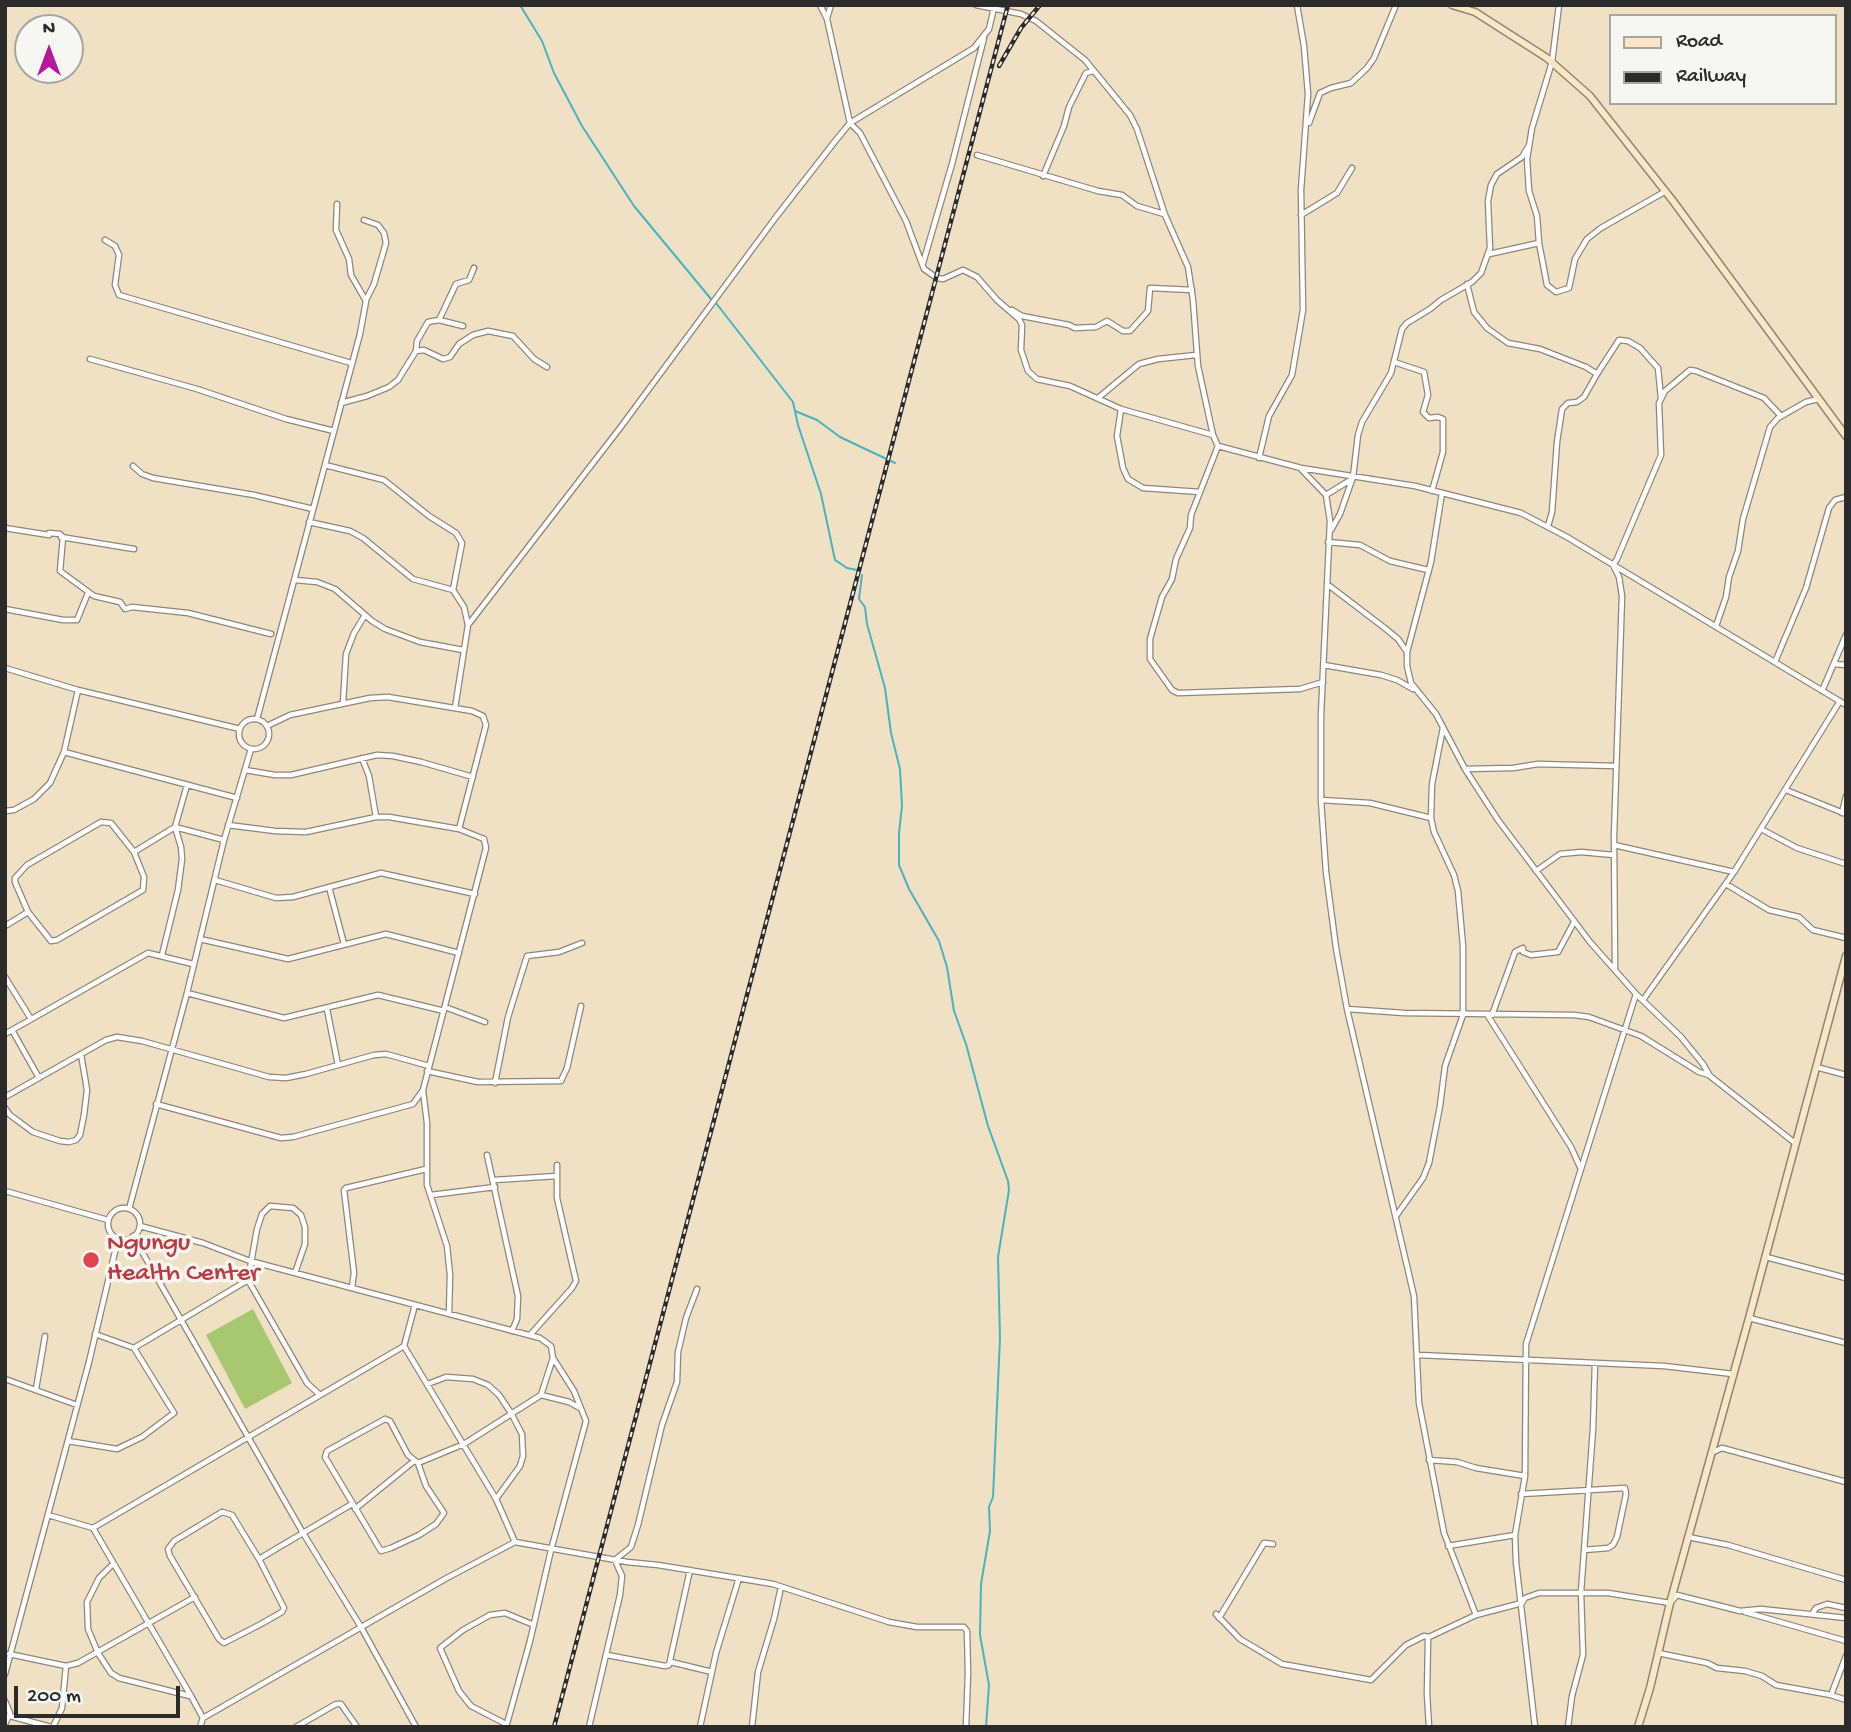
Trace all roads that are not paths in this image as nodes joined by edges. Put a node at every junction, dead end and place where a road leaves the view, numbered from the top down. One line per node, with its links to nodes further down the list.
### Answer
1 (820, 5): 9 (street)
2 (831, 5): 9 (street)
3 (976, 5): 8 (street)
4 (1297, 5): 14 (street)
5 (1396, 5): 14 (street)
6 (1452, 5): 11 (street)
7 (1559, 5): 11 (street)
8 (994, 8): 10 (street); 12 (street)
9 (827, 19): 13 (street)
10 (984, 38): 13 (street); 27 (street)
11 (1552, 62): 15 (street); 19 (street)
12 (1093, 71): 18 (street); 21 (street)
13 (850, 123): 27 (street); 79 (street)
14 (1307, 127): 22 (street)
15 (1528, 147): 25 (street); 26 (street)
16 (977, 155): 18 (street)
17 (1352, 168): 22 (street)
18 (1043, 176): 21 (street)
19 (1666, 191): 25 (street); 44 (street)
20 (337, 204): 31 (street)
21 (1164, 215): 30 (street)
22 (1301, 215): 52 (street)
23 (364, 220): 31 (street)
24 (104, 240): 39 (street)
25 (1539, 243): 26 (street)
26 (1489, 254): 29 (street)
27 (922, 265): 32 (street)
28 (474, 268): 33 (street)
29 (1467, 284): 38 (street); 41 (street)
30 (1192, 290): 32 (street); 36 (street)
31 (366, 301): 39 (street)
32 (1010, 310): 42 (street)
33 (439, 320): 34 (street); 35 (street)
34 (463, 326)
35 (416, 351): 40 (street); 45 (street)
36 (1196, 355): 42 (street); 49 (street)
37 (90, 359): 48 (street)
38 (1394, 362): 56 (street); 57 (street)
39 (351, 363): 45 (street)
40 (547, 367)
41 (1597, 374): 43 (street); 64 (street)
42 (1098, 398): 46 (street)
43 (1661, 399): 47 (street); 71 (street)
44 (1818, 399): 47 (street); 50 (street)
45 (341, 403): 48 (street)
46 (1121, 409): 49 (street); 58 (street)
47 (1781, 416): 80 (street)
48 (334, 431): 53 (street)
49 (1213, 435): 51 (street)
50 (1846, 436)
51 (1218, 446): 52 (street); 58 (street)
52 (1259, 458): 55 (street)
53 (325, 465): 62 (street); 75 (street)
54 (132, 466): 62 (street)
55 (1301, 468): 56 (street); 60 (street)
56 (1353, 478): 57 (street); 60 (street); 67 (street)
57 (1432, 491): 59 (street)
58 (1200, 492): 90 (street)
59 (1442, 493): 64 (street); 72 (street)
60 (1326, 495): 67 (street)
61 (1846, 497): 85 (street)
62 (313, 509): 63 (street)
63 (309, 522): 73 (street); 75 (street)
64 (1548, 526): 71 (street)
65 (5, 527): 68 (street)
66 (49, 533): 68 (street)
67 (1329, 534): 69 (street)
68 (63, 537): 70 (street); 76 (street)
69 (1328, 542): 72 (street); 74 (street)
70 (134, 549)
71 (1613, 565): 80 (street); 105 (street)
72 (1428, 570): 84 (street)
73 (295, 580): 78 (street); 98 (street)
74 (1326, 584): 84 (street); 87 (street)
75 (453, 590): 79 (street)
76 (88, 593): 77 (street); 81 (street)
77 (5, 609)
78 (365, 615): 83 (street); 95 (street)
79 (468, 625): 83 (street)
80 (1716, 626): 85 (street)
81 (271, 634)
82 (1846, 635): 86 (street)
83 (463, 650): 97 (street)
84 (1407, 652): 92 (street)
85 (1775, 662): 93 (street)
86 (1834, 664): 88 (street); 93 (street)
87 (1324, 665): 90 (street); 92 (street)
88 (1846, 665)
89 (5, 668): 91 (street)
90 (1323, 682): 113 (street)
91 (78, 690): 100 (street); 103 (street)
92 (1415, 690): 101 (street)
93 (1822, 691): 94 (street)
94 (1840, 701): 96 (street); 110 (street)
95 (343, 703): 97 (street); 99 (street)
96 (1846, 705)
97 (455, 708): 108 (street)
98 (257, 719): 99 (street); 100 (street)
99 (267, 726): 102 (street)
100 (240, 729): 102 (street)
101 (1443, 729): 106 (street); 117 (street)
102 (251, 749): 107 (street)
103 (64, 752): 109 (street); 114 (street)
104 (362, 758): 107 (street); 108 (street); 116 (street)
105 (1616, 766): 106 (street); 123 (street)
106 (1465, 769): 127 (street)
107 (245, 770): 112 (street)
108 (473, 777): 120 (street)
109 (187, 785): 112 (street); 119 (street)
110 (1786, 790): 115 (street); 121 (street)
111 (1846, 796): 115 (street)
112 (237, 798): 118 (street)
113 (1321, 800): 117 (street); 152 (street)
114 (5, 811)
115 (1844, 814)
116 (376, 817): 118 (street); 120 (street)
117 (1431, 818): 153 (street)
118 (228, 825): 122 (street)
119 (174, 827): 122 (street); 124 (street); 141 (street)
120 (459, 829): 132 (street)
121 (1761, 829): 126 (street); 128 (street)
122 (224, 840): 129 (street)
123 (1614, 845): 125 (street); 128 (street)
124 (134, 852): 133 (street); 133 (street)
125 (1614, 855): 127 (street); 144 (street)
126 (1846, 864)
127 (1536, 871): 134 (street)
128 (1734, 872): 130 (street)
129 (215, 880): 131 (street); 137 (street)
130 (1726, 884): 136 (street); 148 (street)
131 (329, 887): 132 (street); 139 (street)
132 (475, 894): 140 (street)
133 (28, 912): 135 (street)
134 (1574, 922): 144 (street); 154 (street)
135 (5, 926)
136 (1846, 938)
137 (200, 939): 139 (street); 143 (street)
138 (582, 943): 168 (street)
139 (344, 944): 140 (street)
140 (459, 954): 151 (street)
141 (162, 955): 143 (street); 155 (street)
142 (1846, 957): 163 (street)
143 (193, 964): 146 (street)
144 (1615, 970): 147 (street)
145 (5, 977): 155 (street)
146 (187, 993): 150 (street); 160 (street)
147 (1636, 994): 148 (street); 158 (street)
148 (1643, 1000): 166 (street)
149 (581, 1006): 168 (street)
150 (327, 1009): 151 (street); 162 (street)
151 (445, 1009): 156 (street); 164 (street)
152 (1347, 1009): 153 (street); 184 (street)
153 (1462, 1015): 154 (street); 184 (street)
154 (1489, 1015): 158 (street); 176 (street)
155 (31, 1019): 157 (street)
156 (485, 1022)
157 (12, 1030): 159 (street); 167 (street)
158 (1623, 1031): 166 (street); 176 (street)
159 (5, 1034)
160 (170, 1049): 161 (street); 162 (street); 171 (street)
161 (81, 1054): 167 (street); 172 (street)
162 (338, 1065): 164 (street)
163 (1815, 1067): 165 (street); 173 (street)
164 (428, 1069): 168 (street); 169 (street)
165 (1846, 1075)
166 (1710, 1076): 173 (street)
167 (39, 1078): 170 (street)
168 (495, 1083)
169 (423, 1090): 171 (street); 177 (street)
170 (5, 1097)
171 (156, 1104): 183 (street)
172 (5, 1108)
173 (1796, 1143): 189 (street)
174 (487, 1155): 179 (street)
175 (557, 1165): 178 (street)
176 (1580, 1168): 209 (street)
177 (426, 1169): 182 (street); 194 (street)
178 (557, 1176): 179 (street); 202 (street)
179 (494, 1180): 180 (street)
180 (495, 1187): 182 (street); 200 (street)
181 (5, 1191): 185 (street)
182 (431, 1195): 197 (street)
183 (129, 1209): 185 (street); 186 (street)
184 (1395, 1217): 207 (street)
185 (108, 1220): 188 (street)
186 (139, 1226): 187 (street); 190 (street)
187 (133, 1236): 188 (street); 199 (street)
188 (118, 1238): 201 (street)
189 (1766, 1257): 192 (street); 198 (street)
190 (250, 1261): 191 (street); 191 (street); 193 (street)
191 (295, 1273): 194 (street)
192 (1846, 1278)
193 (248, 1280): 199 (street); 215 (street)
194 (352, 1287): 196 (street)
195 (697, 1289): 243 (street)
196 (415, 1305): 197 (street); 205 (street)
197 (449, 1314): 200 (street)
198 (1749, 1318): 204 (street); 211 (street)
199 (180, 1319): 206 (street); 220 (street)
200 (512, 1331): 202 (street)
201 (94, 1334): 206 (street); 217 (street)
202 (530, 1335): 208 (street)
203 (45, 1336): 214 (street)
204 (1846, 1343)
205 (404, 1346): 213 (street); 215 (street)
206 (134, 1348): 221 (street)
207 (1418, 1355): 209 (street); 224 (street)
208 (553, 1357): 216 (street); 219 (street)
209 (1525, 1361): 210 (street); 226 (street)
210 (1595, 1363): 211 (street); 228 (street)
211 (1733, 1374): 223 (street)
212 (5, 1380): 214 (street)
213 (428, 1384): 218 (street); 222 (street)
214 (36, 1390): 217 (street)
215 (320, 1395): 220 (street)
216 (541, 1395): 218 (street); 219 (street)
217 (77, 1405): 221 (street)
218 (510, 1413): 222 (street); 230 (street)
219 (584, 1415): 240 (street)
220 (248, 1436): 233 (street); 234 (street)
221 (68, 1441): 232 (street)
222 (464, 1444): 225 (street); 230 (street)
223 (1711, 1454): 227 (street); 236 (street)
224 (1429, 1460): 226 (street); 239 (street)
225 (416, 1462): 231 (street); 231 (street); 231 (street)
226 (1525, 1476): 229 (street)
227 (1846, 1482)
228 (1588, 1490): 229 (street); 241 (street); 241 (street)
229 (1521, 1494): 235 (street)
230 (496, 1499): 237 (street)
231 (353, 1506): 234 (street)
232 (48, 1515): 233 (street); 265 (street)
233 (93, 1528): 244 (street)
234 (303, 1533): 242 (street); 260 (street)
235 (1515, 1535): 239 (street); 252 (street)
236 (1688, 1537): 247 (street); 251 (street)
237 (515, 1542): 240 (street); 260 (street)
238 (1273, 1544): 261 (street)
239 (1447, 1546): 256 (street)
240 (551, 1550): 243 (street); 259 (street)
241 (1584, 1550): 249 (street)
242 (259, 1559): 250 (street); 250 (street)
243 (615, 1560): 245 (street); 266 (street)
244 (113, 1564): 258 (street); 263 (street)
245 (690, 1570): 246 (street); 268 (street)
246 (739, 1578): 248 (street); 270 (street)
247 (1846, 1580)
248 (781, 1587): 287 (street); 288 (street)
249 (1581, 1592): 251 (street); 252 (street); 291 (street)
250 (195, 1597): 258 (street)
251 (1670, 1603): 254 (street); 264 (street)
252 (1522, 1604): 256 (street); 290 (street)
253 (1846, 1608): 255 (street)
254 (1741, 1611): 255 (street); 262 (street)
255 (1812, 1614): 257 (street)
256 (1476, 1615): 261 (street)
257 (1846, 1618)
258 (148, 1622): 263 (street); 273 (street)
259 (534, 1625): 279 (street); 279 (street)
260 (361, 1627): 277 (street); 284 (street)
261 (1429, 1637): 289 (street)
262 (1846, 1641)
263 (98, 1653): 269 (street); 273 (street)
264 (1658, 1653): 272 (street); 292 (street)
265 (9, 1654): 269 (street); 271 (street)
266 (607, 1656): 268 (street); 285 (street)
267 (1846, 1656): 272 (street)
268 (671, 1662): 270 (street)
269 (66, 1667): 280 (street)
270 (712, 1672): 286 (street)
271 (5, 1674)
272 (1831, 1695): 274 (street)
273 (191, 1696): 277 (street)
274 (1846, 1700)
275 (6, 1701): 276 (street)
276 (10, 1716): 278 (street); 280 (street)
277 (202, 1718): 281 (street)
278 (5, 1724)
279 (506, 1726)
280 (52, 1727)
281 (200, 1727)
282 (296, 1727): 283 (street)
283 (356, 1727)
284 (416, 1727)
285 (589, 1727)
286 (700, 1727)
287 (752, 1727)
288 (965, 1727)
289 (1429, 1727)
290 (1535, 1727)
291 (1569, 1727)
292 (1638, 1727)

